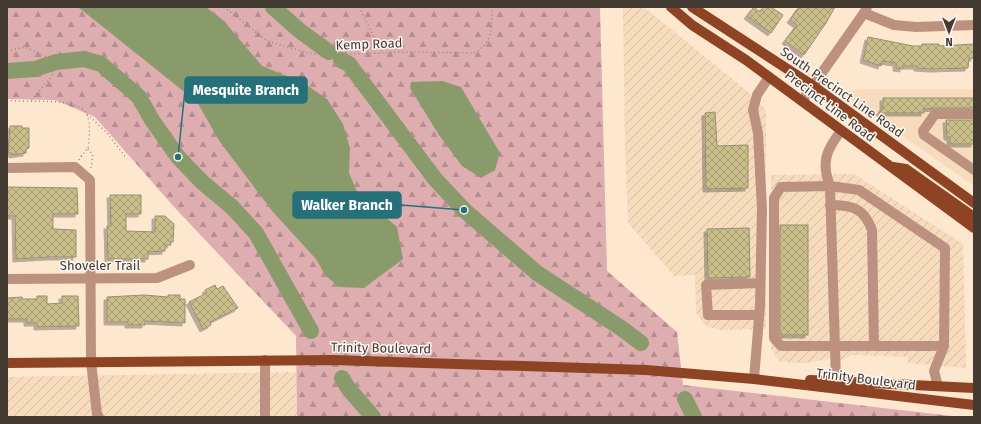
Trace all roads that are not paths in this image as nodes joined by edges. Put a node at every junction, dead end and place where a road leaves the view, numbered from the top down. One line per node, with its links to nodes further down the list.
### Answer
1 (670, 7): 5 (main road, Precinct Line Road)
2 (692, 7): 6 (main road, South Precinct Line Road)
3 (865, 10): 4 (street); 6 (street)
4 (974, 25)
5 (769, 77): 7 (main road, Precinct Line Road); 21 (street)
6 (812, 85): 7 (street); 14 (main road, South Precinct Line Road)
7 (802, 101): 9 (main road, Precinct Line Road)
8 (974, 114): 12 (street)
9 (841, 131): 10 (main road, Precinct Line Road); 13 (street)
10 (889, 166): 16 (main road); 17 (main road, Precinct Line Road)
11 (7, 168): 19 (street)
12 (974, 170)
13 (830, 186): 15 (street); 23 (street); 25 (street)
14 (974, 203)
15 (830, 205): 23 (street); 24 (street)
16 (974, 217)
17 (974, 228)
18 (190, 265): 19 (street, Shoveler Trail)
19 (90, 278): 20 (street, Shoveler Trail); 27 (street)
20 (7, 279)
21 (760, 283): 22 (street); 22 (street)
22 (759, 315): 29 (street)
23 (835, 346): 24 (street); 30 (street)
24 (874, 346): 25 (street)
25 (944, 346): 31 (street)
26 (265, 360): 27 (main road, Trinity Boulevard); 29 (main road, Trinity Boulevard); 35 (street)
27 (91, 362): 28 (main road, Trinity Boulevard); 34 (street)
28 (7, 363)
29 (754, 379): 30 (main road, Trinity Boulevard); 33 (main road, Trinity Boulevard)
30 (836, 380): 31 (main road, Trinity Boulevard)
31 (938, 386): 32 (main road, Trinity Boulevard)
32 (974, 388)
33 (974, 405)
34 (99, 417)
35 (265, 417)

